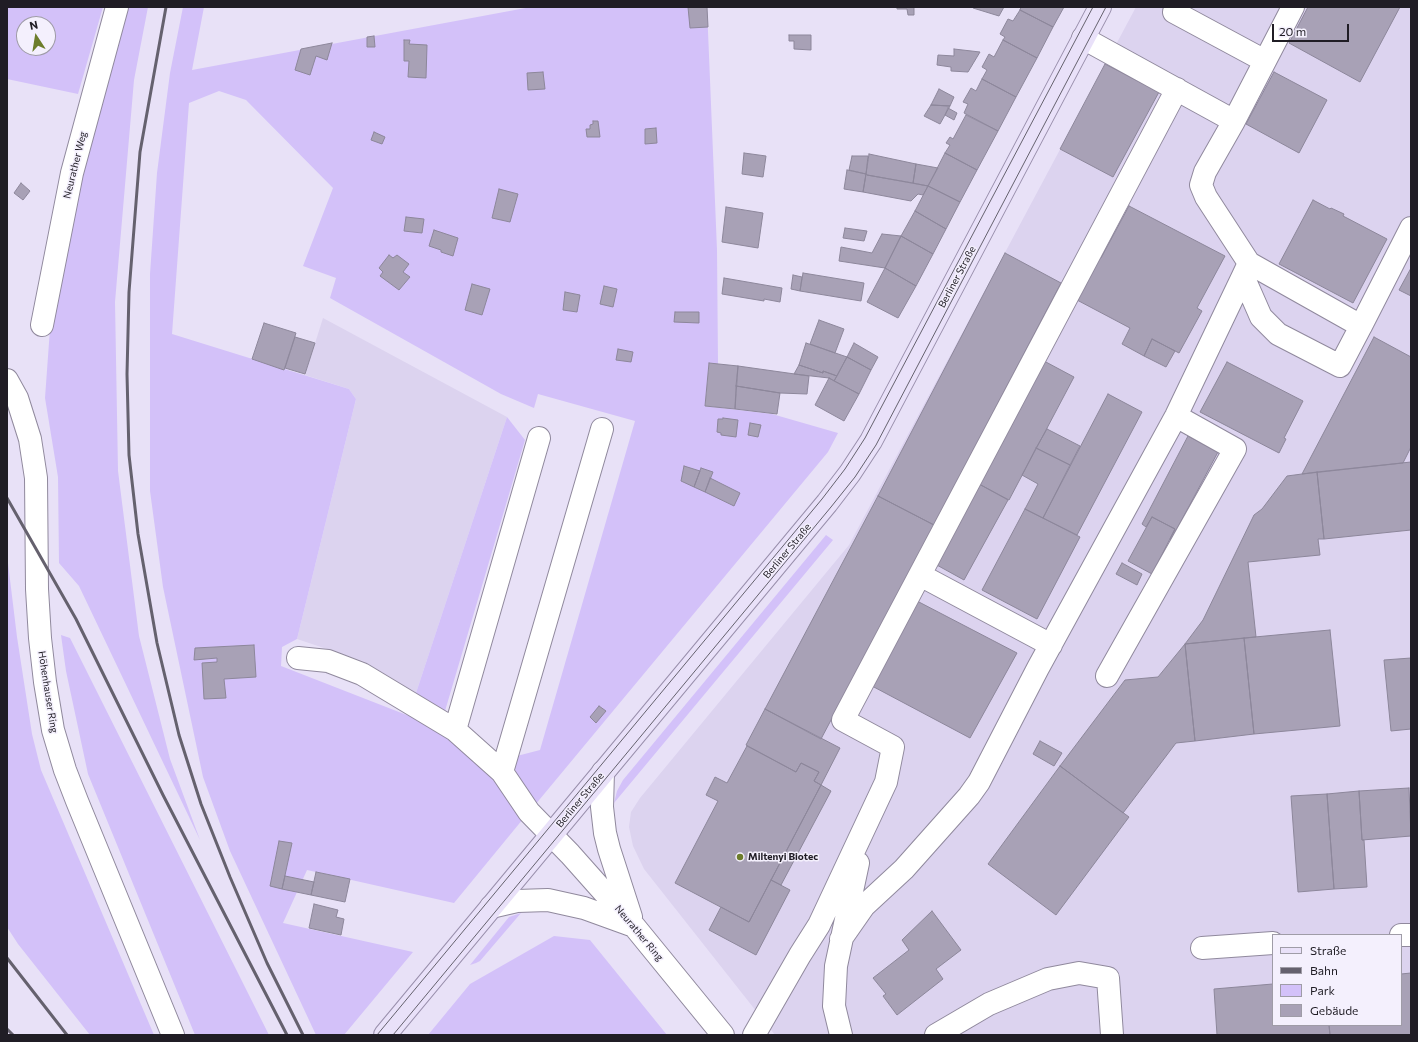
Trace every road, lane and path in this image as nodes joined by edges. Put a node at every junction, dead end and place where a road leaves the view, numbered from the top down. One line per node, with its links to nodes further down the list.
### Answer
1 (117, 7): 11 (street, Neurather Weg)
2 (1100, 7): 5 (main road, Berliner Straße)
3 (1293, 7): 6 (street)
4 (1174, 12): 6 (street)
5 (1083, 38): 7 (street); 23 (main road, Berliner Straße)
6 (1265, 60): 8 (street)
7 (1177, 89): 8 (street); 17 (street)
8 (1234, 120): 10 (street)
9 (1411, 228): 12 (street)
10 (1246, 270): 12 (street); 12 (street); 14 (street)
11 (42, 325)
12 (1361, 326)
13 (7, 380): 31 (street, Höhenhauser Ring)
14 (1176, 416): 18 (street); 20 (street)
15 (602, 429): 22 (street)
16 (539, 438): 21 (street)
17 (920, 575): 18 (street); 24 (street)
18 (1051, 645): 28 (street)
19 (298, 658): 21 (street, Neurather Ring)
20 (1107, 676)
21 (455, 730): 22 (street, Neurather Ring)
22 (502, 772): 25 (street, Neurather Ring)
23 (603, 772): 25 (main road, Berliner Straße); 27 (street)
24 (867, 824): 28 (street); 34 (street)
25 (551, 834): 26 (main road, Berliner Straße); 27 (street, Neurather Ring)
26 (491, 907): 27 (street); 32 (main road, Berliner Straße)
27 (634, 926): 33 (street, Neurather Ring)
28 (841, 939): 35 (street)
29 (1272, 943): 30 (street)
30 (1202, 948)
31 (173, 1035)
32 (385, 1035)
33 (723, 1035)
34 (754, 1035)
35 (841, 1035)
36 (936, 1035): 37 (street)
37 (1112, 1035)

